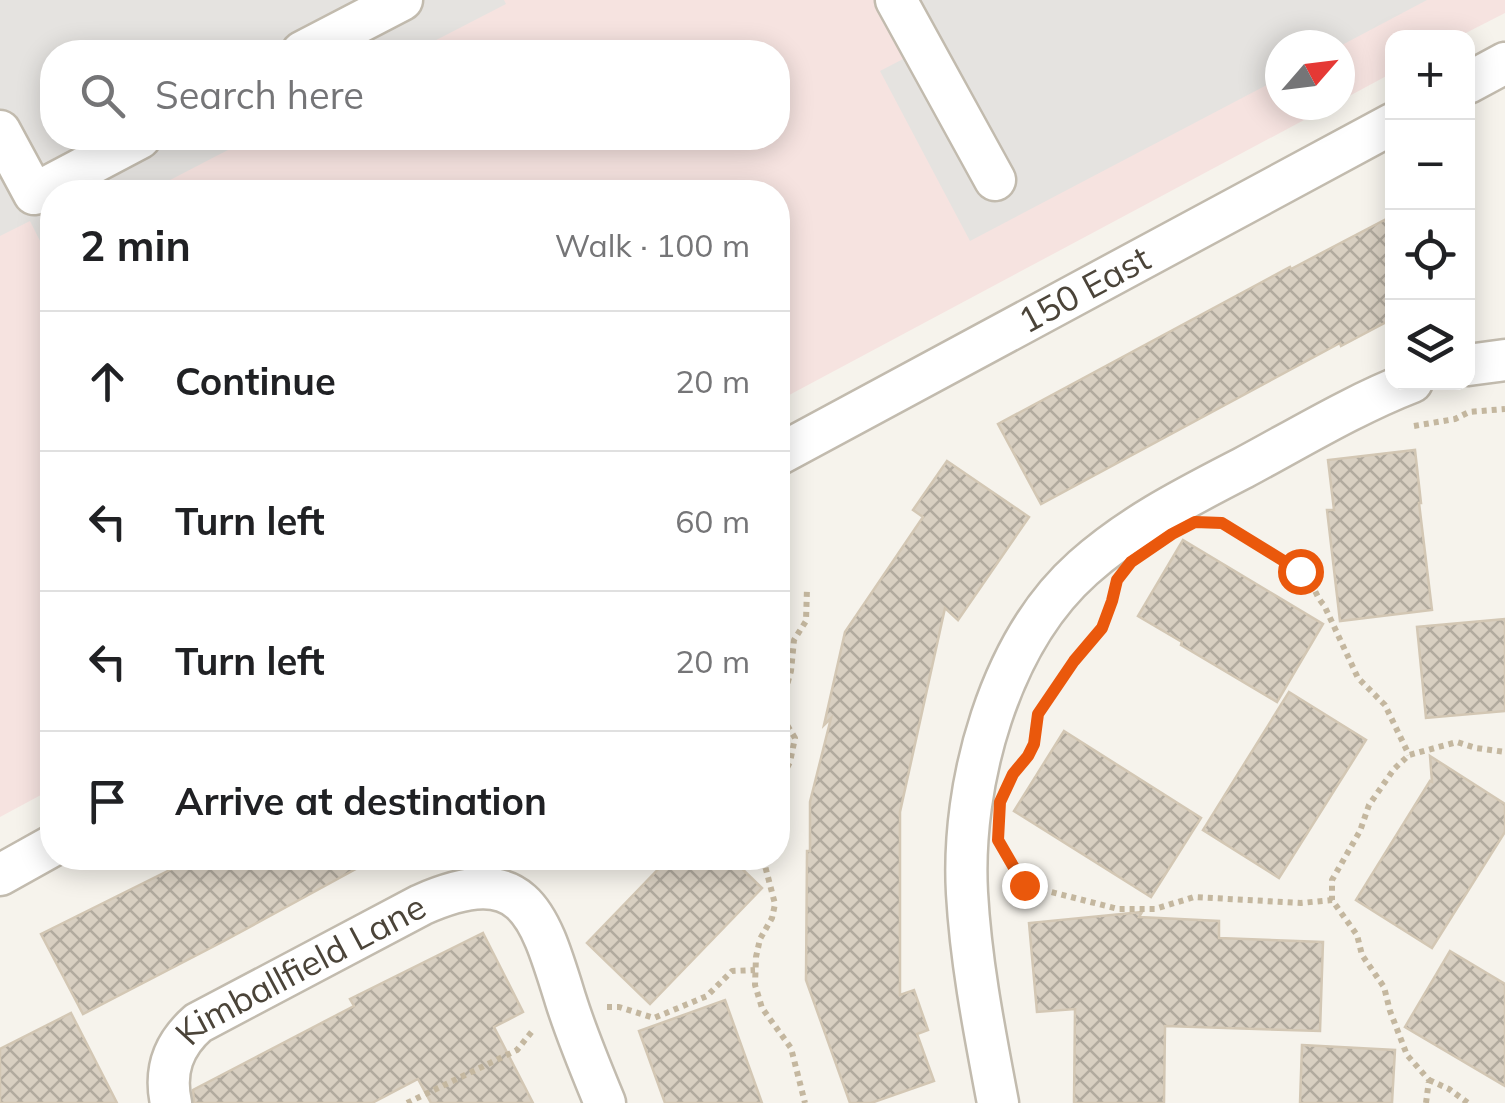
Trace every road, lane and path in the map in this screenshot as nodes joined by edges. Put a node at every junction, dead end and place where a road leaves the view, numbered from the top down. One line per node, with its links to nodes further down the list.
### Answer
1 (402, 0): 3 (street)
2 (896, 0): 10 (street)
3 (325, 40)
4 (1505, 63): 5 (street)
5 (1475, 79)
6 (1385, 128): 17 (street, 150 East)
7 (0, 132): 11 (street)
8 (117, 150): 9 (street)
9 (60, 180)
10 (995, 180)
11 (40, 191)
12 (1505, 360): 13 (street)
13 (1475, 364)
14 (1394, 390): 36 (street)
15 (1505, 409): 16 (path)
16 (1402, 424)
17 (790, 450)
18 (1208, 522): 24 (path)
19 (807, 588): 21 (path)
20 (1115, 590): 26 (path)
21 (790, 676)
22 (790, 729): 25 (path)
23 (1505, 752): 24 (path)
24 (1409, 756): 31 (path)
25 (790, 762)
26 (1013, 774)
27 (40, 853): 30 (street)
28 (1006, 854): 31 (path)
29 (766, 870): 35 (path)
30 (0, 875)
31 (1332, 900): 32 (path)
32 (1429, 1080): 37 (path); 38 (path)
33 (171, 1103): 34 (street, Kimballfield Lane)
34 (605, 1103)
35 (804, 1103)
36 (998, 1103)
37 (1426, 1103)
38 (1468, 1103)

